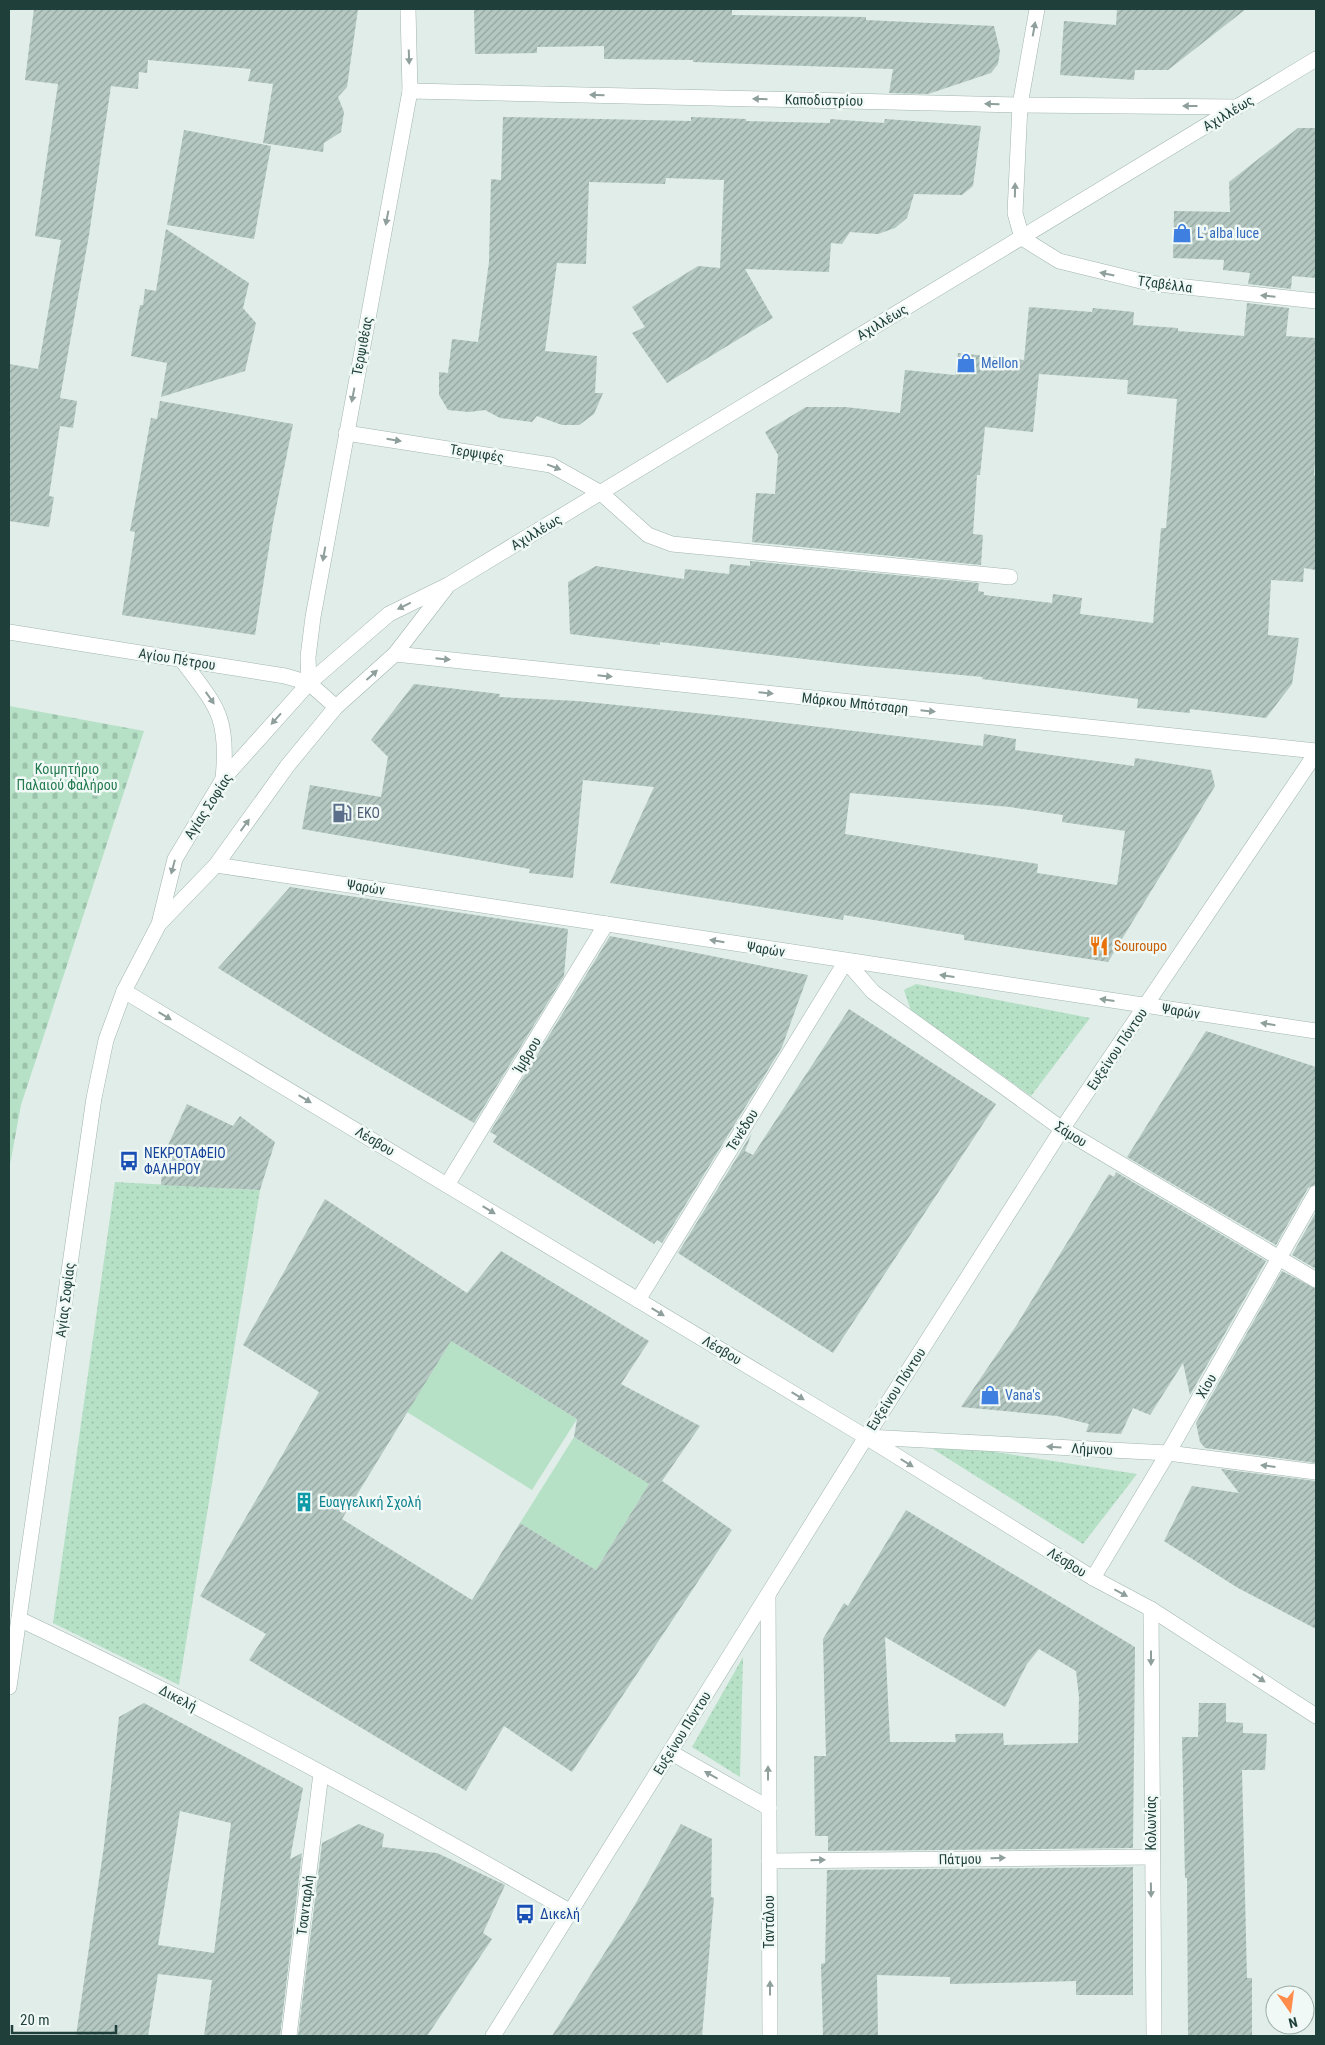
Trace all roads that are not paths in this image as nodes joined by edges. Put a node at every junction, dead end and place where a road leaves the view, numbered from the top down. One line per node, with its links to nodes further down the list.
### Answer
1 (408, 9): 4 (street, Τερψιθέας, one-way to 4)
2 (1037, 9): 5 (street, one-way to 2)
3 (1316, 59): 6 (street, Αχιλλέως)
4 (410, 91): 5 (street, Καποδιστρίου, one-way to 4); 9 (street, Τερψιθέας, one-way to 9)
5 (1020, 105): 6 (street, Καποδιστρίου, one-way to 5); 7 (street, one-way to 5)
6 (1238, 107): 7 (street, Αχιλλέως)
7 (1022, 238): 8 (street, Τζαβέλλα, one-way to 7); 10 (street, Αχιλλέως)
8 (1316, 301)
9 (346, 433): 10 (street, Τερψιφές, one-way to 10); 16 (street, Τερψιθέας, one-way to 16)
10 (601, 493): 11 (street, Τερψιφές); 12 (street, Αχιλλέως)
11 (1010, 577)
12 (448, 585): 14 (street, Αχιλλέως); 16 (street, Αχιλλέως, one-way to 16)
13 (9, 632): 15 (street, Αγίου Πέτρου)
14 (395, 654): 17 (street, Αχιλλέως, one-way to 14); 18 (street, Μάρκου Μπότσαρη, one-way to 18)
15 (181, 659): 16 (street, Αγίου Πέτρου); 19 (street, one-way to 19)
16 (309, 683): 17 (street, Αγίου Πέτρου); 19 (street, Αγίας Σοφίας, one-way to 19)
17 (336, 707): 20 (street, Αγίας Σοφίας, one-way to 17)
18 (1316, 752): 25 (street, Ευξείνου Πόντου)
19 (223, 779): 21 (street, Αγίας Σοφίας, one-way to 21)
20 (216, 864): 21 (street, Αγίας Σοφίας); 22 (street, Ψαρών)
21 (159, 924): 24 (street, Αγίας Σοφίας)
22 (606, 924): 23 (street, Ψαρών, one-way to 22); 28 (street, Ίμβρου)
23 (846, 961): 25 (street, Ψαρών, one-way to 23); 27 (street, Σάμου); 32 (street, Τενέδου)
24 (124, 990): 28 (street, Λέσβου, one-way to 28); 39 (street, Αγίας Σοφίας)
25 (1146, 1006): 26 (street, Ψαρών, one-way to 25); 27 (street, Ευξείνου Πόντου)
26 (1316, 1031)
27 (1062, 1129): 30 (street, Σάμου); 33 (street, Ευξείνου Πόντου)
28 (447, 1185): 32 (street, Λέσβου, one-way to 32)
29 (1316, 1193): 30 (street, Χίου)
30 (1280, 1258): 31 (street, Σάμου); 34 (street, Χίου)
31 (1316, 1280)
32 (638, 1300): 33 (street, Λέσβου, one-way to 33)
33 (866, 1437): 34 (street, Λήμνου, one-way to 33); 36 (street, Λέσβου, one-way to 36); 37 (street, Ευξείνου Πόντου)
34 (1168, 1453): 35 (street, Λήμνου, one-way to 34); 36 (street, Χίου)
35 (1316, 1472)
36 (1093, 1578): 38 (street, Λέσβου, one-way to 38)
37 (768, 1595): 42 (street, Ευξείνου Πόντου); 44 (street, Ταντάλου, one-way to 37)
38 (1151, 1609): 41 (street, Λέσβου, one-way to 41); 45 (street, Κολωνίας, one-way to 45)
39 (19, 1618): 40 (street, Αγίας Σοφίας); 43 (street, Δικελή)
40 (9, 1687)
41 (1316, 1716)
42 (670, 1752): 44 (street, one-way to 42); 47 (street, Ευξείνου Πόντου)
43 (321, 1773): 47 (street, Δικελή); 48 (street, Τσανταρλή)
44 (769, 1808): 46 (street, Ταντάλου)
45 (1151, 1856): 46 (street, Πάτμου, one-way to 45); 51 (street, Κολωνίας, one-way to 51)
46 (769, 1861): 50 (street, Ταντάλου, one-way to 46)
47 (571, 1912): 49 (street, Ευξείνου Πόντου)
48 (289, 2036)
49 (493, 2036)
50 (770, 2036)
51 (1154, 2036)

